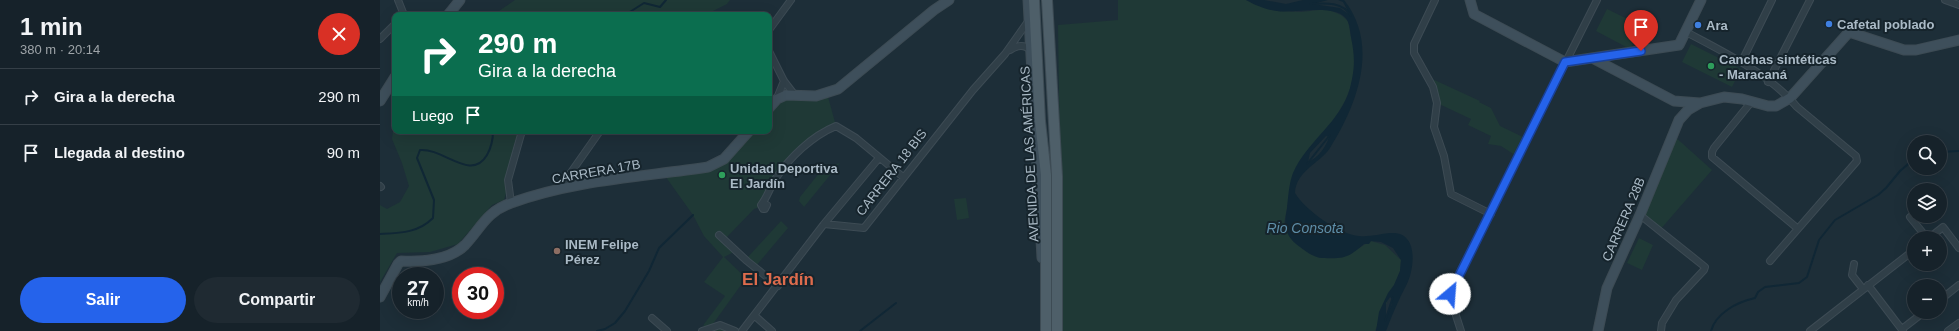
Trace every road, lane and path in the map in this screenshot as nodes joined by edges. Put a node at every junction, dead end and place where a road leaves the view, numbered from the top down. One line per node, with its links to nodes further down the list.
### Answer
1 (398, 0): 16 (street)
2 (460, 0): 17 (street)
3 (790, 0): 19 (street)
4 (949, 0): 34 (street)
5 (1028, 0): 18 (street)
6 (1435, 0): 52 (street)
7 (1470, 0): 30 (street)
8 (1597, 0): 30 (street)
9 (1701, 0): 21 (street)
10 (1772, 0): 29 (street)
11 (1810, 0): 33 (street)
12 (1945, 0): 15 (street)
13 (1046, 3): 43 (main road, AVENIDA DE LAS AMÉRICAS)
14 (1034, 5): 18 (street, CARRERA 18 BIS); 27 (main road, AVENIDA DE LAS AMÉRICAS)
15 (1959, 5)
16 (403, 12)
17 (450, 12)
18 (1029, 21): 24 (street); 25 (street, CARRERA 18 BIS)
19 (772, 26)
20 (392, 27): 22 (street)
21 (1686, 32): 28 (street); 29 (street)
22 (380, 39)
23 (1959, 40): 35 (street)
24 (1030, 50): 25 (street, CARRERA 18 BIS); 27 (street); 66 (street)
25 (1005, 54): 48 (street, CARRERA 18 BIS)
26 (772, 57): 32 (street)
27 (1038, 58): 43 (main road); 66 (main road, AVENIDA DE LAS AMÉRICAS)
28 (1594, 59): 30 (street); 38 (street)
29 (1742, 61): 33 (street)
30 (1565, 62): 52 (street)
31 (392, 82): 37 (street)
32 (784, 82): 34 (street); 36 (street)
33 (1768, 82): 35 (street)
34 (794, 94): 36 (street)
35 (1790, 98): 39 (street); 56 (street)
36 (777, 99): 41 (street)
37 (380, 101)
38 (1674, 101): 40 (street); 42 (street)
39 (1752, 101): 40 (street); 56 (street)
40 (1700, 103): 42 (street, CARRERA 28B)
41 (772, 105)
42 (1679, 120): 53 (street, CARRERA 28B)
43 (1055, 130): 84 (main road, AVENIDA DE LAS AMÉRICAS)
44 (521, 134): 50 (street)
45 (598, 134): 49 (street)
46 (746, 134): 49 (street, CARRERA 17B)
47 (879, 158): 48 (street); 51 (street); 55 (street)
48 (903, 177): 55 (street, CARRERA 18 BIS)
49 (560, 188): 50 (street, CARRERA 17B)
50 (511, 203): 71 (street, CARRERA 17B)
51 (764, 203)
52 (1491, 214): 85 (street)
53 (1640, 215): 86 (street, CARRERA 28B); 87 (street)
54 (1915, 223): 57 (street)
55 (824, 224): 68 (street)
56 (1798, 228): 64 (street)
57 (1922, 231)
58 (1938, 231): 59 (street)
59 (1946, 231)
60 (1947, 232): 62 (street)
61 (719, 235): 68 (street)
62 (1959, 248)
63 (1907, 255): 69 (street)
64 (1770, 261)
65 (1854, 264): 69 (street)
66 (1046, 281): 83 (main road, AVENIDA DE LAS AMÉRICAS)
67 (1959, 285): 70 (street)
68 (778, 286): 72 (street)
69 (1865, 287): 76 (street); 88 (street)
70 (1947, 294)
71 (380, 297)
72 (755, 316): 81 (street); 82 (street)
73 (652, 318): 78 (street)
74 (1916, 319): 76 (street)
75 (1959, 323): 77 (street)
76 (1903, 330)
77 (1952, 330)
78 (667, 331)
79 (702, 331): 80 (street)
80 (734, 331)
81 (742, 331)
82 (772, 331)
83 (1046, 331)
84 (1057, 331)
85 (1461, 331)
86 (1598, 331)
87 (1661, 331)
88 (1810, 331)

